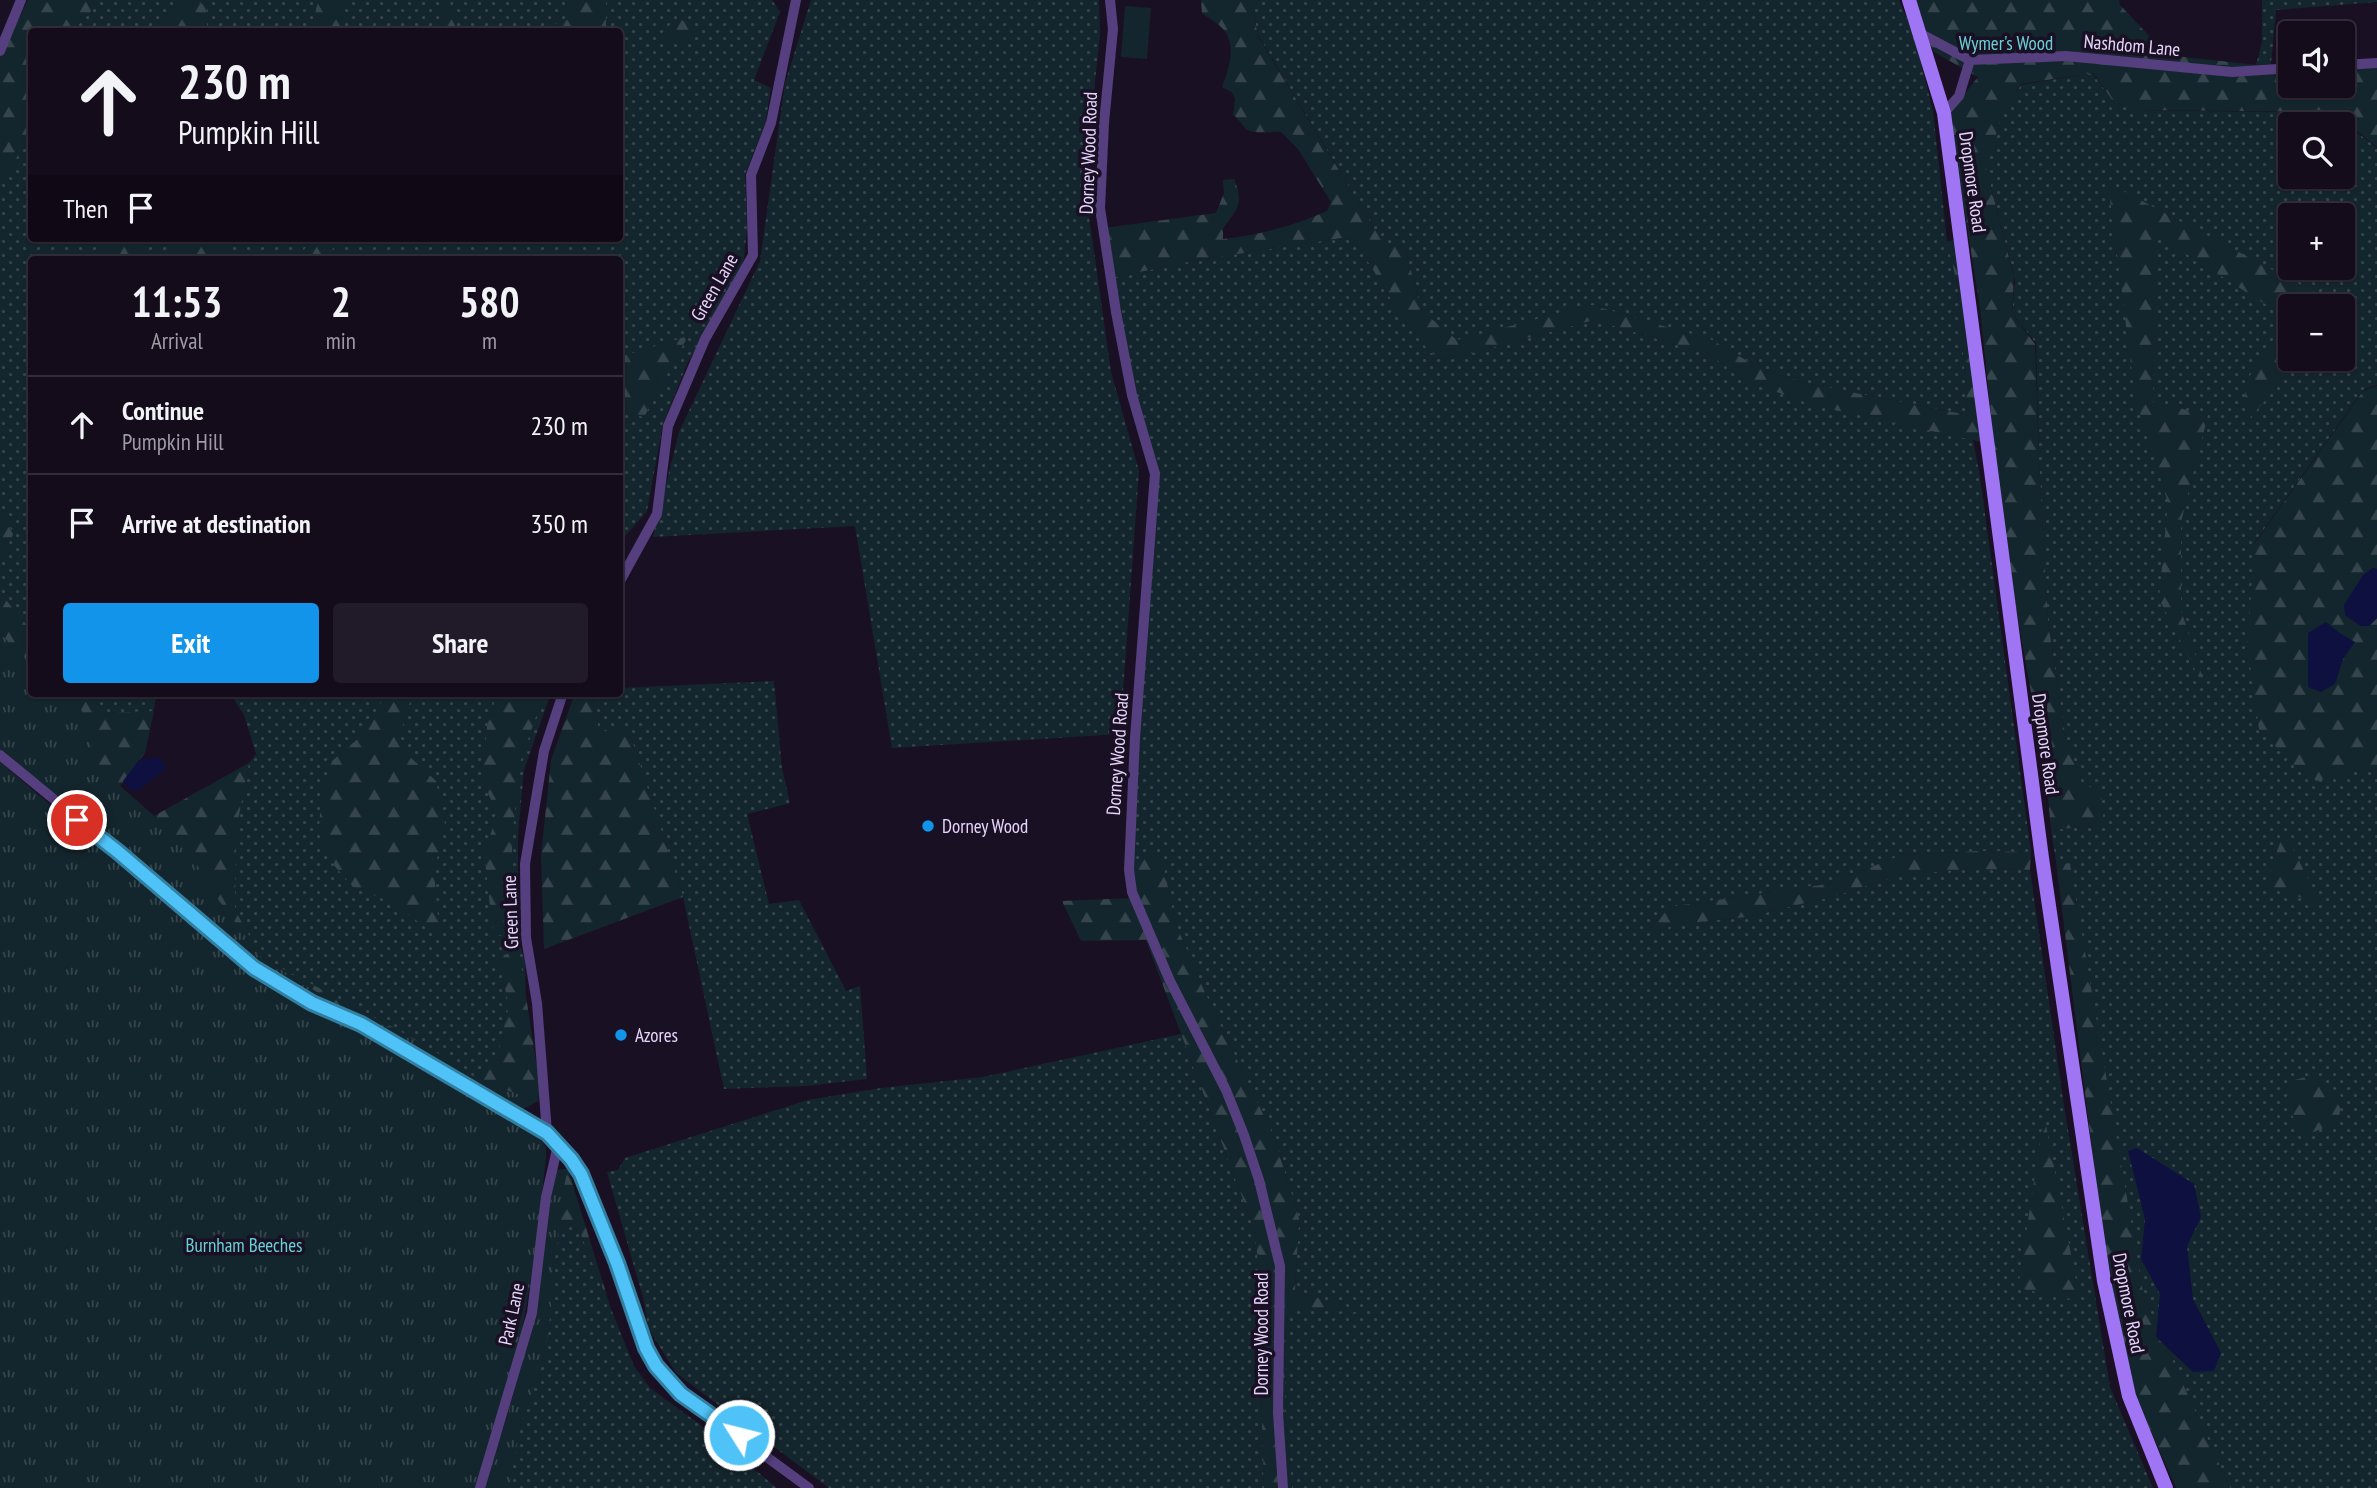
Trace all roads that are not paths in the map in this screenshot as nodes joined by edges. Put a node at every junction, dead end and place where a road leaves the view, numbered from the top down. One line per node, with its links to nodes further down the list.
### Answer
1 (20, 0): 6 (street)
2 (796, 0): 12 (street, Green Lane)
3 (1110, 0): 19 (street, Dorney Wood Road)
4 (1909, 0): 5 (street, Dropmore Road)
5 (1919, 33): 7 (street); 11 (street, Dropmore Road)
6 (0, 51)
7 (1970, 60): 10 (street, Nashdom Lane); 11 (street)
8 (2377, 63): 9 (street)
9 (2355, 64)
10 (2278, 69)
11 (1944, 113): 20 (street, Dropmore Road)
12 (623, 575)
13 (562, 697): 15 (street, Green Lane)
14 (0, 755): 15 (street)
15 (547, 1133): 16 (street)
16 (558, 1144): 17 (street, Park Lane); 18 (street)
17 (480, 1488)
18 (809, 1488)
19 (1283, 1488)
20 (2166, 1488)

